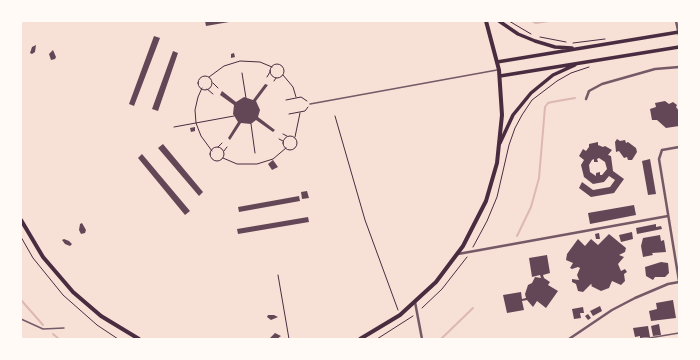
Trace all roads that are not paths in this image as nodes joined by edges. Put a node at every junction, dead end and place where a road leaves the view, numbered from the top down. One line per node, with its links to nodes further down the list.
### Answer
1 (486, 21): 7 (main road)
2 (499, 21): 6 (main road)
3 (676, 21): 4 (street)
4 (679, 33): 6 (main road)
5 (679, 47): 8 (main road)
6 (579, 49): 7 (main road)
7 (498, 62): 10 (main road)
8 (584, 62): 11 (main road); 14 (main road)
9 (679, 67): 12 (street)
10 (499, 70): 11 (main road); 13 (lane)
11 (500, 76): 14 (main road)
12 (586, 99)
13 (310, 104)
14 (500, 143): 18 (main road)
15 (679, 147): 16 (street)
16 (668, 216): 18 (street); 19 (street)
17 (21, 220): 24 (main road)
18 (458, 254): 20 (main road)
19 (679, 282): 27 (street)
20 (415, 302): 25 (main road); 26 (street)
21 (21, 319): 22 (lane)
22 (64, 328)
23 (679, 333): 28 (lane)
24 (139, 339)
25 (360, 339)
26 (422, 339)
27 (569, 339)
28 (643, 339)

